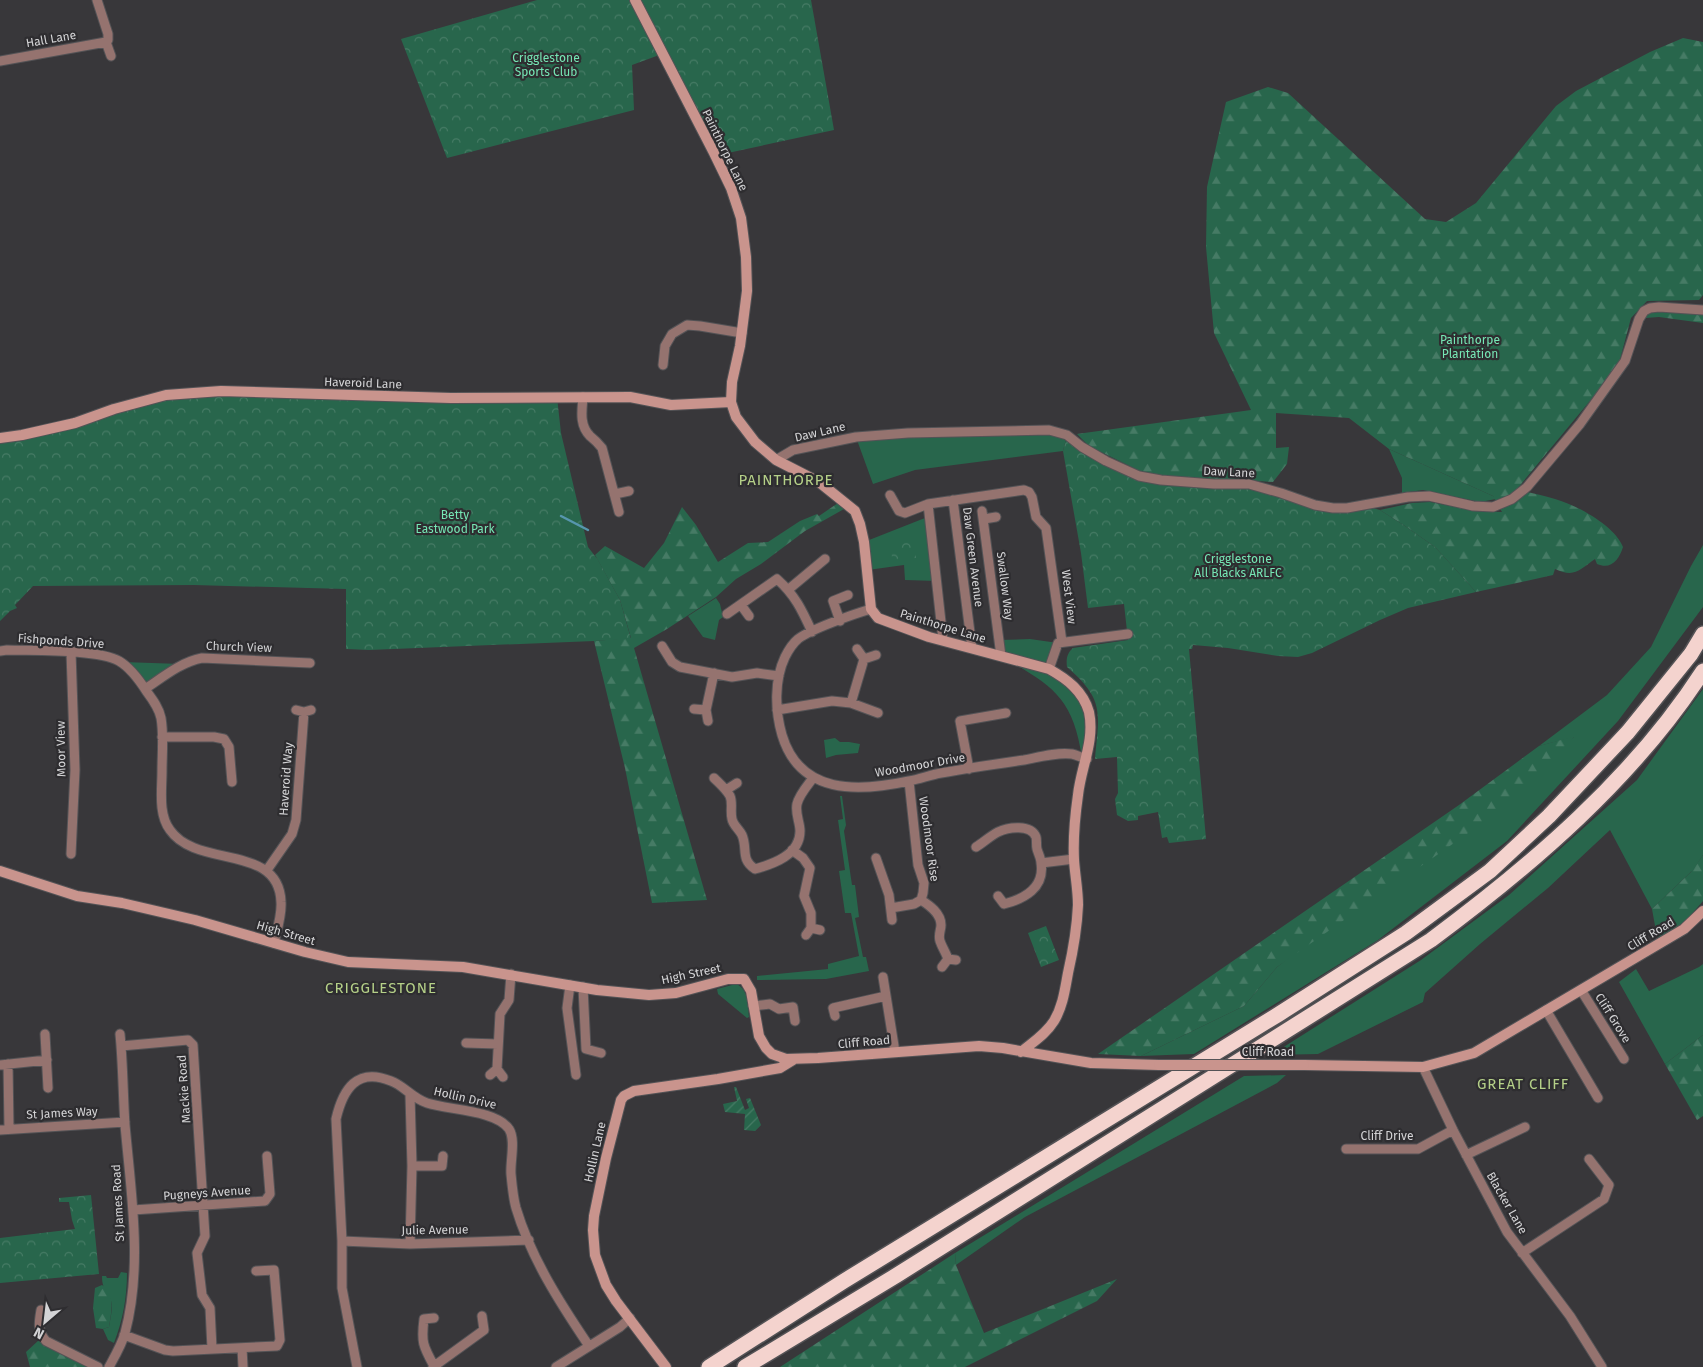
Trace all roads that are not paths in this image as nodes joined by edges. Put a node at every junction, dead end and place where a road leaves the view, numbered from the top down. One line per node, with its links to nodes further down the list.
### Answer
1 (98, 0): 3 (street)
2 (635, 0): 7 (street, Painthorpe Lane)
3 (106, 42): 4 (street); 5 (street, Hall Lane)
4 (111, 56)
5 (0, 60)
6 (1703, 310): 12 (street, Daw Lane)
7 (742, 333): 8 (street); 10 (street, Painthorpe Lane)
8 (663, 365)
9 (583, 397): 10 (street, Haveroid Lane); 11 (street, Haveroid Lane); 14 (street)
10 (731, 402): 12 (street, Painthorpe Lane)
11 (0, 438)
12 (776, 460): 24 (street, Painthorpe Lane)
13 (629, 491): 14 (street)
14 (615, 494): 18 (street)
15 (890, 495): 17 (street)
16 (953, 500): 17 (street); 32 (street, West View); 34 (street, Daw Green Avenue)
17 (928, 504): 31 (street)
18 (619, 512)
19 (996, 517): 39 (street, Swallow Way)
20 (825, 559): 21 (street)
21 (788, 589): 23 (street); 28 (street)
22 (848, 595): 27 (street)
23 (741, 605): 25 (street); 26 (street)
24 (871, 609): 27 (street, Woodmoor Drive); 31 (street, Painthorpe Lane)
25 (727, 614)
26 (749, 616)
27 (840, 621): 28 (street, Woodmoor Drive)
28 (812, 632): 45 (street, Woodmoor Drive)
29 (1128, 634): 32 (street)
30 (1703, 634): 137 (highway)
31 (943, 640): 34 (street, Painthorpe Lane)
32 (1062, 642): 42 (street)
33 (662, 646): 44 (street)
34 (972, 648): 39 (street, Painthorpe Lane)
35 (857, 649): 40 (street)
36 (0, 651): 37 (street, Fishponds Drive)
37 (70, 652): 46 (street, Fishponds Drive); 67 (street, Moor View)
38 (876, 655): 40 (street)
39 (1001, 656): 42 (street, Painthorpe Lane)
40 (864, 659): 47 (street)
41 (312, 663): 46 (street, Church View)
42 (1049, 669): 56 (street, Painthorpe Lane)
43 (1703, 672): 138 (highway)
44 (714, 673): 45 (street); 50 (street)
45 (779, 676): 51 (street, Woodmoor Drive)
46 (146, 689): 55 (street, Fishponds Drive)
47 (851, 703): 51 (street); 52 (street)
48 (694, 709): 50 (street)
49 (303, 710): 72 (street, Haveroid Way)
50 (706, 710): 54 (street)
51 (777, 710): 59 (street, Woodmoor Drive)
52 (878, 713)
53 (1006, 713): 57 (street)
54 (708, 720)
55 (162, 737): 61 (street); 72 (street, Fishponds Drive)
56 (1087, 759): 57 (street, Woodmoor Drive); 70 (street, Painthorpe Lane)
57 (969, 769): 60 (street, Woodmoor Drive)
58 (714, 778): 63 (street)
59 (813, 778): 60 (street, Woodmoor Drive); 68 (street)
60 (909, 781): 75 (street, Woodmoor Rise)
61 (232, 783)
62 (737, 783): 63 (street)
63 (726, 790): 68 (street)
64 (982, 832): 65 (street)
65 (988, 839): 66 (street); 71 (street)
66 (976, 847)
67 (69, 848)
68 (792, 850): 79 (street)
69 (876, 858): 76 (street)
70 (1074, 859): 71 (street); 98 (street, Painthorpe Lane)
71 (1041, 863): 74 (street)
72 (267, 870): 80 (street)
73 (0, 871): 80 (street, High Street)
74 (998, 896)
75 (921, 900): 76 (street, Woodmoor Rise); 81 (street, Woodmoor Rise)
76 (891, 908): 78 (street)
77 (1703, 911): 86 (street, Cliff Road)
78 (892, 920)
79 (813, 931)
80 (274, 943): 82 (street, High Street)
81 (949, 962)
82 (511, 974): 84 (street, High Street); 95 (street)
83 (883, 977): 87 (street)
84 (570, 985): 85 (street, High Street); 107 (street)
85 (583, 987): 88 (street, High Street); 99 (street)
86 (1581, 990): 89 (street, Cliff Road); 100 (street, Cliff Grove)
87 (886, 996): 90 (street); 97 (street)
88 (753, 1006): 91 (street); 102 (street, High Street)
89 (1546, 1010): 104 (street, Cliff Road); 111 (street)
90 (835, 1016)
91 (795, 1021)
92 (44, 1034): 101 (street)
93 (120, 1034): 96 (street, St James Road)
94 (466, 1043): 95 (street)
95 (498, 1044): 105 (street)
96 (121, 1046): 112 (street, St James Road); 122 (street, Mackie Road)
97 (895, 1052): 98 (street, Cliff Road); 102 (street, Cliff Road)
98 (1021, 1052): 104 (street, Cliff Road, bridge)
99 (601, 1053)
100 (1624, 1059)
101 (47, 1060): 103 (street); 109 (street)
102 (793, 1060): 132 (street, Hollin Lane)
103 (4, 1064): 114 (street)
104 (1424, 1067): 115 (street, Blacker Lane)
105 (497, 1068): 106 (street); 108 (street)
106 (490, 1075)
107 (576, 1075)
108 (503, 1077)
109 (48, 1088)
110 (410, 1095): 121 (street); 124 (street, Hollin Drive); 125 (street, Hollin Drive)
111 (1598, 1098)
112 (125, 1122): 114 (street, St James Way); 123 (street, St James Road)
113 (1525, 1127): 117 (street)
114 (5, 1129)
115 (1453, 1130): 116 (street, Cliff Drive); 117 (street, Blacker Lane)
116 (1346, 1149)
117 (1466, 1155): 127 (street, Blacker Lane)
118 (267, 1156): 122 (street, Pugneys Avenue)
119 (443, 1156): 121 (street)
120 (1589, 1159): 127 (street)
121 (412, 1166): 126 (street)
122 (204, 1205): 123 (street, Pugneys Avenue); 136 (street, Mackie Road)
123 (133, 1210): 133 (street, St James Road)
124 (342, 1240): 126 (street, Julie Avenue); 142 (street, Hollin Drive)
125 (529, 1240): 126 (street, Julie Avenue); 134 (street, Hollin Drive)
126 (410, 1244)
127 (1522, 1253): 146 (street, Blacker Lane)
128 (256, 1271): 135 (street)
129 (41, 1310): 139 (street)
130 (482, 1316): 143 (street)
131 (434, 1318): 143 (street)
132 (630, 1318): 134 (street); 145 (street, Hollin Lane)
133 (124, 1335): 136 (street); 140 (street, St James Road)
134 (588, 1346): 144 (street)
135 (242, 1348): 136 (street); 141 (street)
136 (212, 1349)
137 (710, 1366)
138 (746, 1366)
139 (98, 1367)
140 (109, 1367)
141 (243, 1367)
142 (356, 1367)
143 (434, 1367)
144 (556, 1367)
145 (666, 1367)
146 (1602, 1367)

